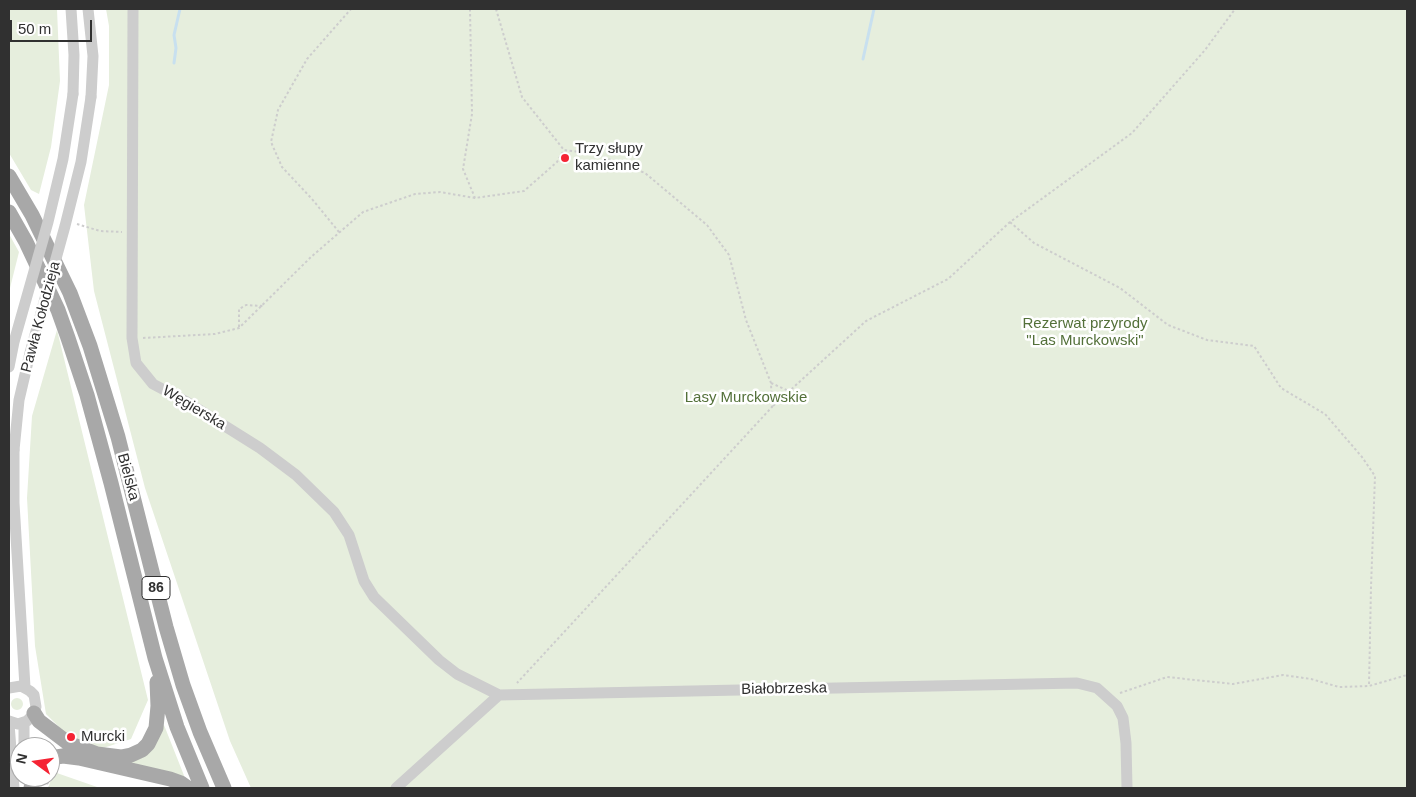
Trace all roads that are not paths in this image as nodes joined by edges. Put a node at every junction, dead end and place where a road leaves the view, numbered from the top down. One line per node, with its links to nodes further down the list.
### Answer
1 (71, 9): 6 (street, Pawła Kołodzieja, bridge)
2 (88, 9): 9 (street, Pawła Kołodzieja, bridge)
3 (133, 9): 10 (street, Węgierska)
4 (9, 176): 19 (main road, Bielska / 86)
5 (9, 212): 7 (main road, Bielska / 86)
6 (9, 367)
7 (155, 658): 11 (main road); 18 (main road, Bielska / 86)
8 (9, 688): 9 (street)
9 (25, 688): 11 (street)
10 (499, 695): 20 (street); 21 (street, Białobrzeska)
11 (28, 719): 12 (street); 13 (street); 15 (main road)
12 (9, 723): 16 (street)
13 (25, 737)
14 (60, 756): 15 (main road)
15 (79, 758): 17 (main road)
16 (14, 788)
17 (188, 788)
18 (202, 788)
19 (224, 788)
20 (396, 788)
21 (1127, 788)

